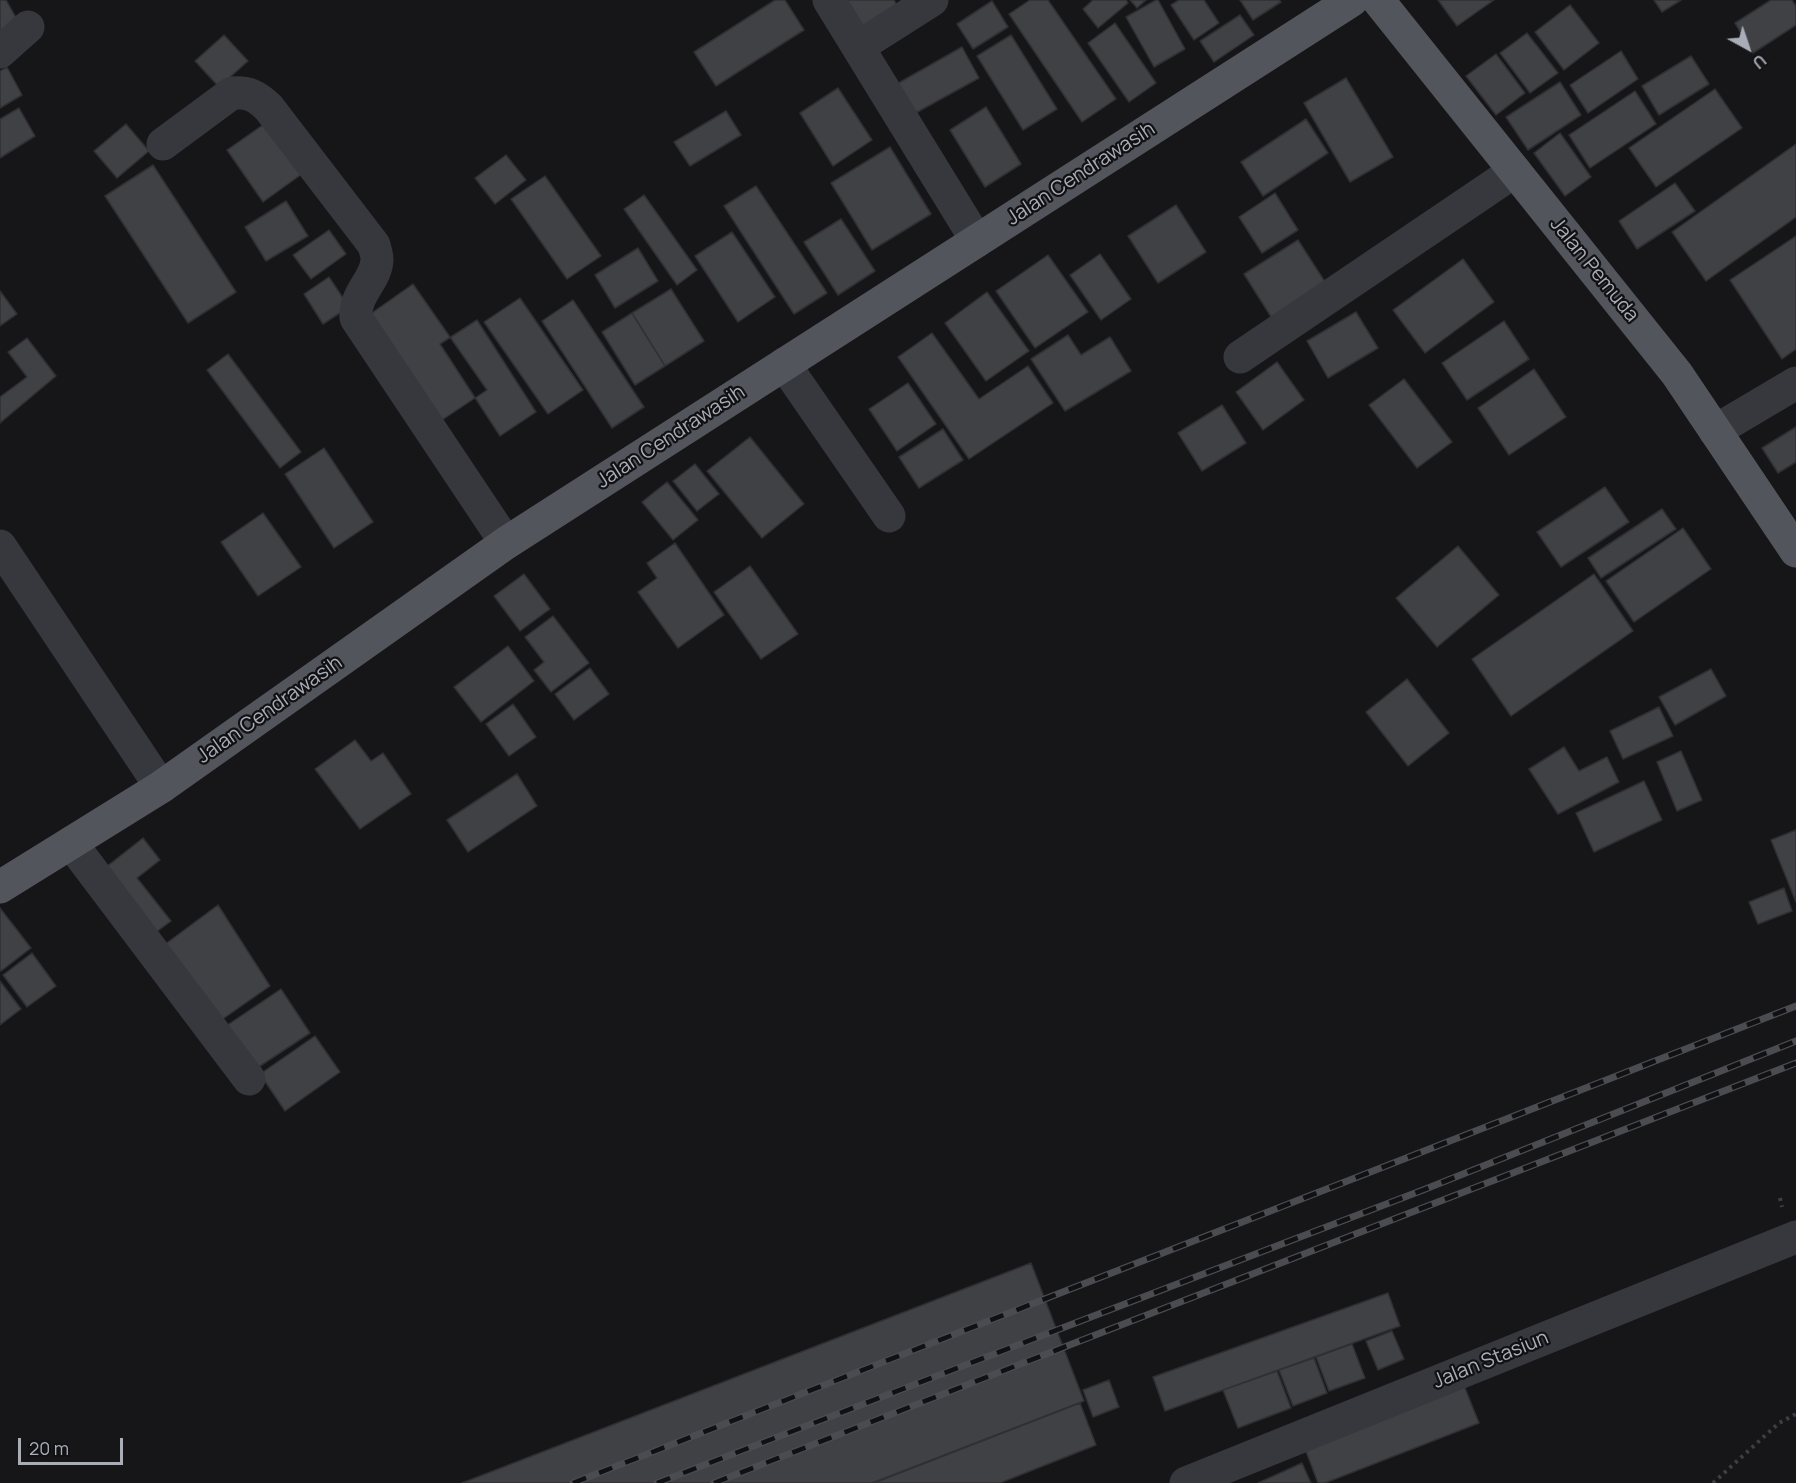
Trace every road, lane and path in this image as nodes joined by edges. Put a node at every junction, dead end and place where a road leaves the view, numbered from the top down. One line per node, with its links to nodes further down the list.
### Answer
1 (829, 0): 6 (street)
2 (932, 0): 6 (street)
3 (1352, 0): 10 (main road, Jalan Cendrawasih)
4 (1378, 0): 9 (main road, Jalan Pemuda)
5 (28, 27): 7 (street)
6 (858, 47): 10 (street)
7 (0, 52)
8 (163, 144): 16 (street)
9 (1515, 171): 11 (street); 14 (main road, Jalan Pemuda)
10 (977, 241): 12 (main road, Jalan Cendrawasih)
11 (1240, 357)
12 (784, 364): 15 (street); 16 (main road, Jalan Cendrawasih)
13 (1796, 383): 14 (street)
14 (1715, 431): 18 (main road, Jalan Pemuda)
15 (889, 516)
16 (506, 543): 19 (main road, Jalan Cendrawasih)
17 (0, 546): 19 (street)
18 (1796, 551)
19 (161, 787): 20 (main road, Jalan Cendrawasih)
20 (71, 843): 21 (main road, Jalan Cendrawasih); 22 (street)
21 (0, 887)
22 (249, 1079)
23 (1796, 1237): 25 (street, Jalan Stasiun)
24 (1796, 1414): 26 (path)
25 (1186, 1483)
26 (1713, 1483)

